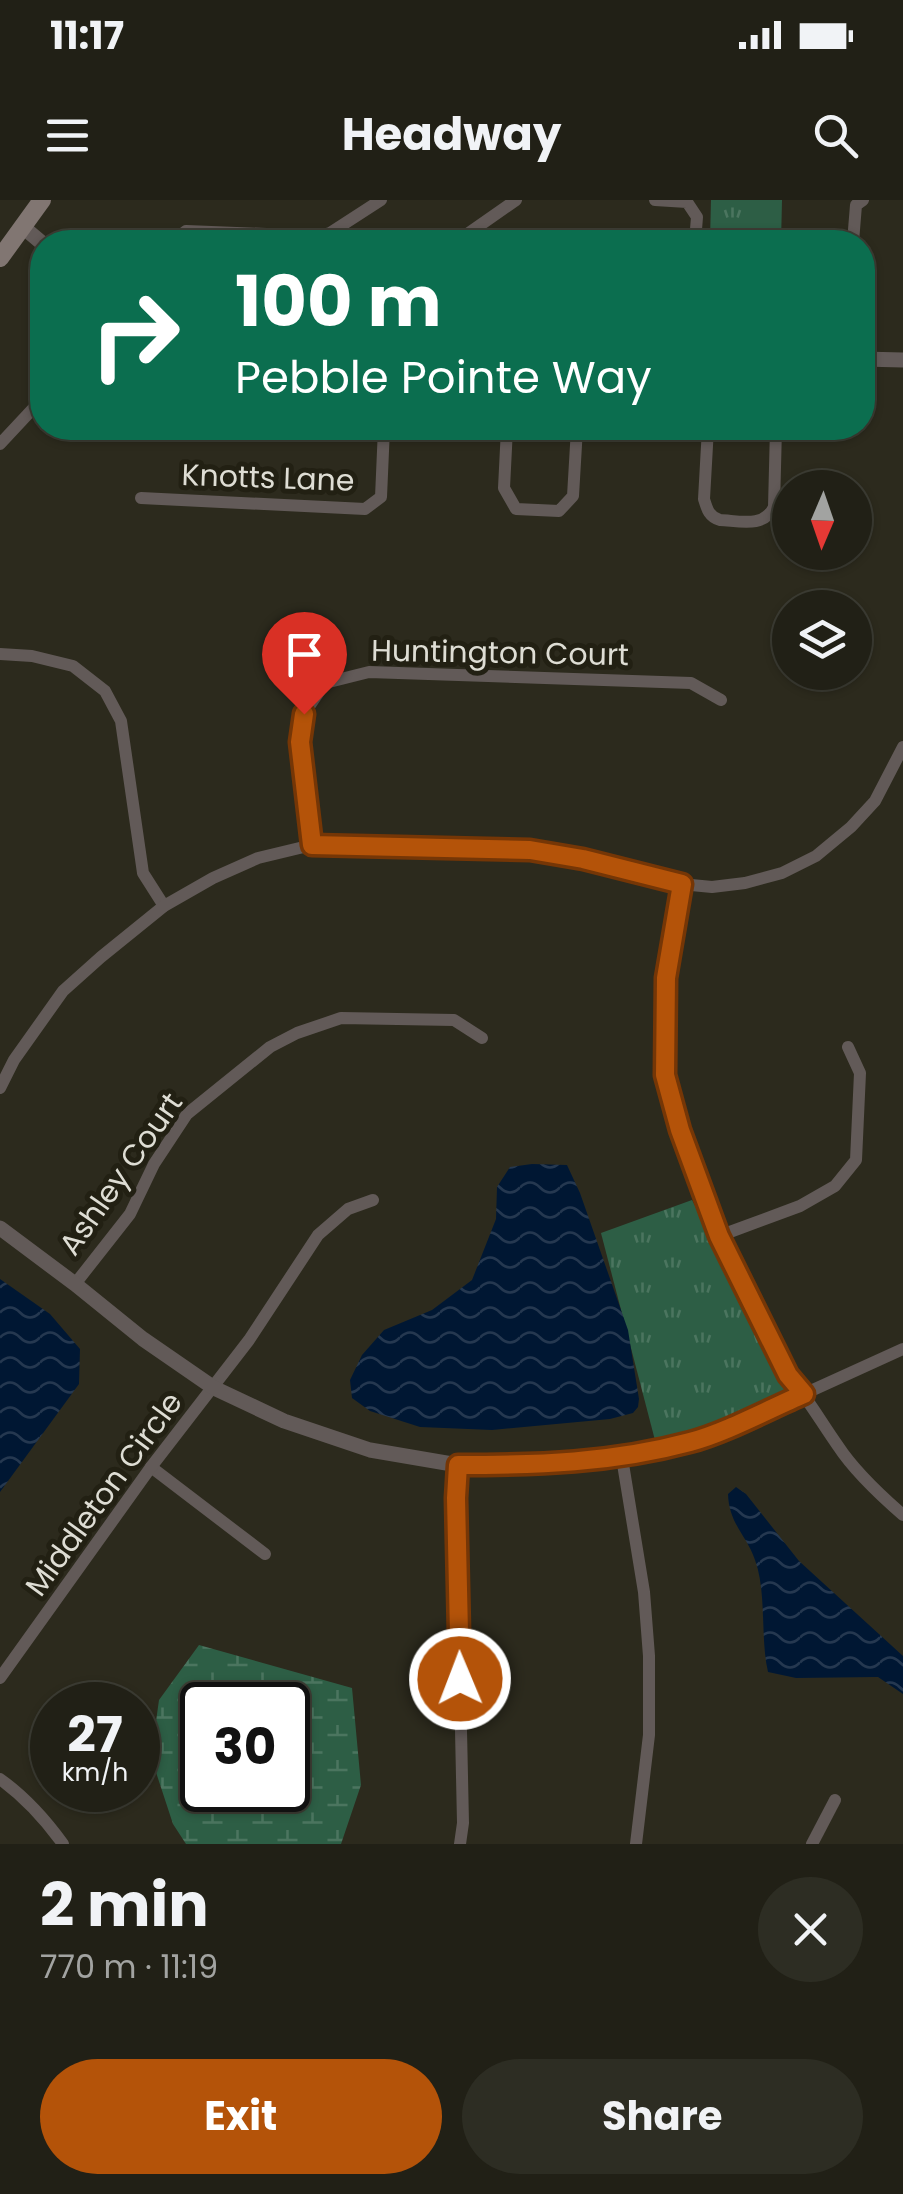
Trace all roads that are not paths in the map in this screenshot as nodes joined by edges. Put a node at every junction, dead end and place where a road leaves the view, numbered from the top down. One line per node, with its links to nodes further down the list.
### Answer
1 (42, 200): 6 (main road)
2 (381, 200): 7 (street)
3 (516, 200): 8 (street)
4 (655, 200): 9 (street)
5 (863, 200): 10 (street)
6 (23, 227): 11 (street); 12 (main road)
7 (335, 230)
8 (473, 230)
9 (696, 230)
10 (854, 230)
11 (30, 233)
12 (0, 258)
13 (875, 359): 14 (street)
14 (903, 360)
15 (30, 412): 21 (street)
16 (383, 440): 22 (street, Knotts Lane)
17 (506, 440): 18 (street)
18 (576, 440)
19 (707, 440): 20 (street)
20 (776, 440)
21 (0, 444)
22 (141, 498)
23 (0, 654): 28 (street)
24 (721, 700): 26 (street, Huntington Court)
25 (903, 748): 27 (street)
26 (312, 845): 27 (street); 28 (street)
27 (682, 884): 34 (street)
28 (164, 906): 31 (street)
29 (482, 1038): 35 (street, Ashley Court)
30 (848, 1046): 34 (street)
31 (0, 1088)
32 (373, 1200): 37 (street, Middleton Circle)
33 (0, 1228): 35 (street)
34 (719, 1236): 38 (street)
35 (75, 1284): 37 (street)
36 (903, 1348): 38 (street)
37 (214, 1388): 40 (street); 41 (street, Middleton Circle)
38 (804, 1394): 39 (street); 42 (street)
39 (622, 1458): 40 (street); 49 (street)
40 (458, 1465): 48 (street)
41 (151, 1467): 43 (street); 44 (street, Middleton Circle)
42 (903, 1515)
43 (265, 1554)
44 (0, 1678)
45 (0, 1779): 47 (street)
46 (835, 1800): 50 (street)
47 (64, 1844)
48 (460, 1844)
49 (636, 1844)
50 (812, 1844)

